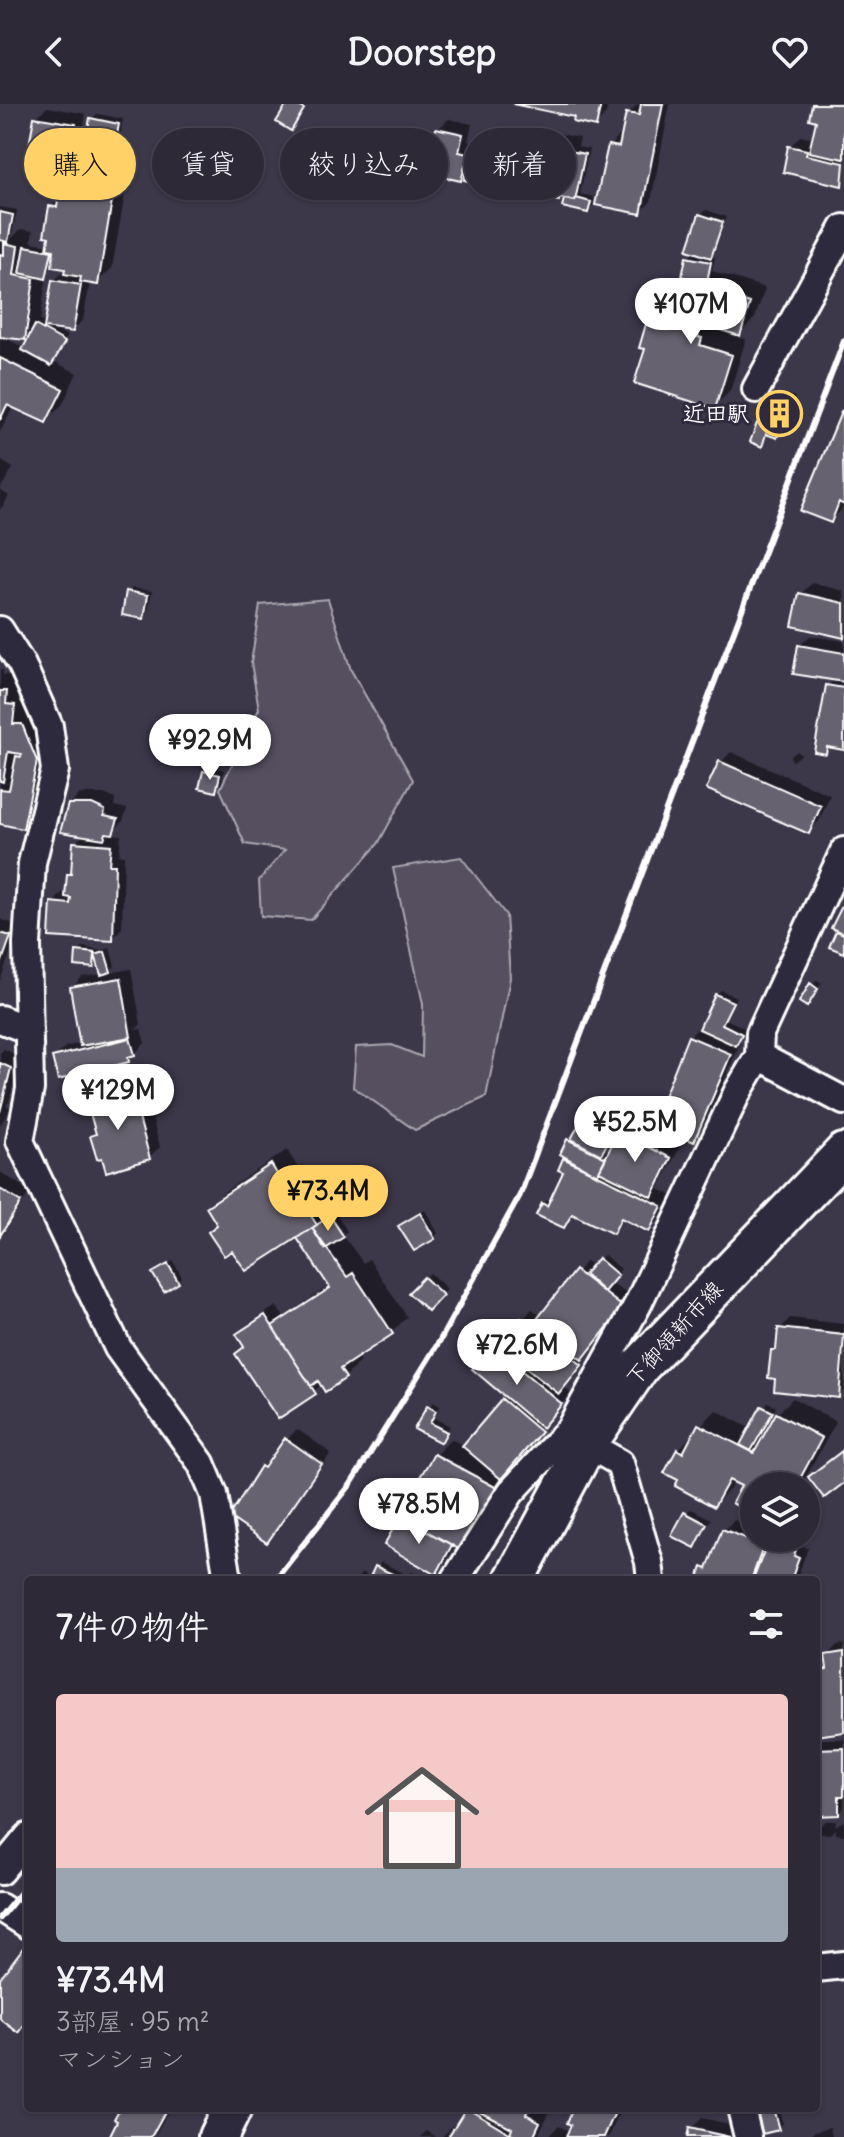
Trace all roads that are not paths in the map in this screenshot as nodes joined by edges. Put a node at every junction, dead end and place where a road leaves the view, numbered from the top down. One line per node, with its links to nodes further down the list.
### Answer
1 (844, 228): 2 (street)
2 (756, 389)
3 (0, 630): 6 (street)
4 (844, 851): 7 (street)
5 (0, 1019): 6 (street)
6 (29, 1030): 11 (street)
7 (759, 1056): 8 (street); 10 (street)
8 (844, 1101)
9 (844, 1153): 10 (main road, 下御領新市線)
10 (578, 1437): 12 (street); 13 (main road, 下御領新市線); 14 (street)
11 (227, 1576)
12 (458, 1576)
13 (516, 1576)
14 (651, 1576)
15 (24, 1842): 16 (street)
16 (0, 1871)
17 (0, 1907): 18 (street)
18 (24, 1922)
19 (844, 1965): 20 (street)
20 (820, 1968)
21 (230, 2112): 23 (main road)
22 (742, 2112): 24 (street)
23 (218, 2137)
24 (748, 2137)

